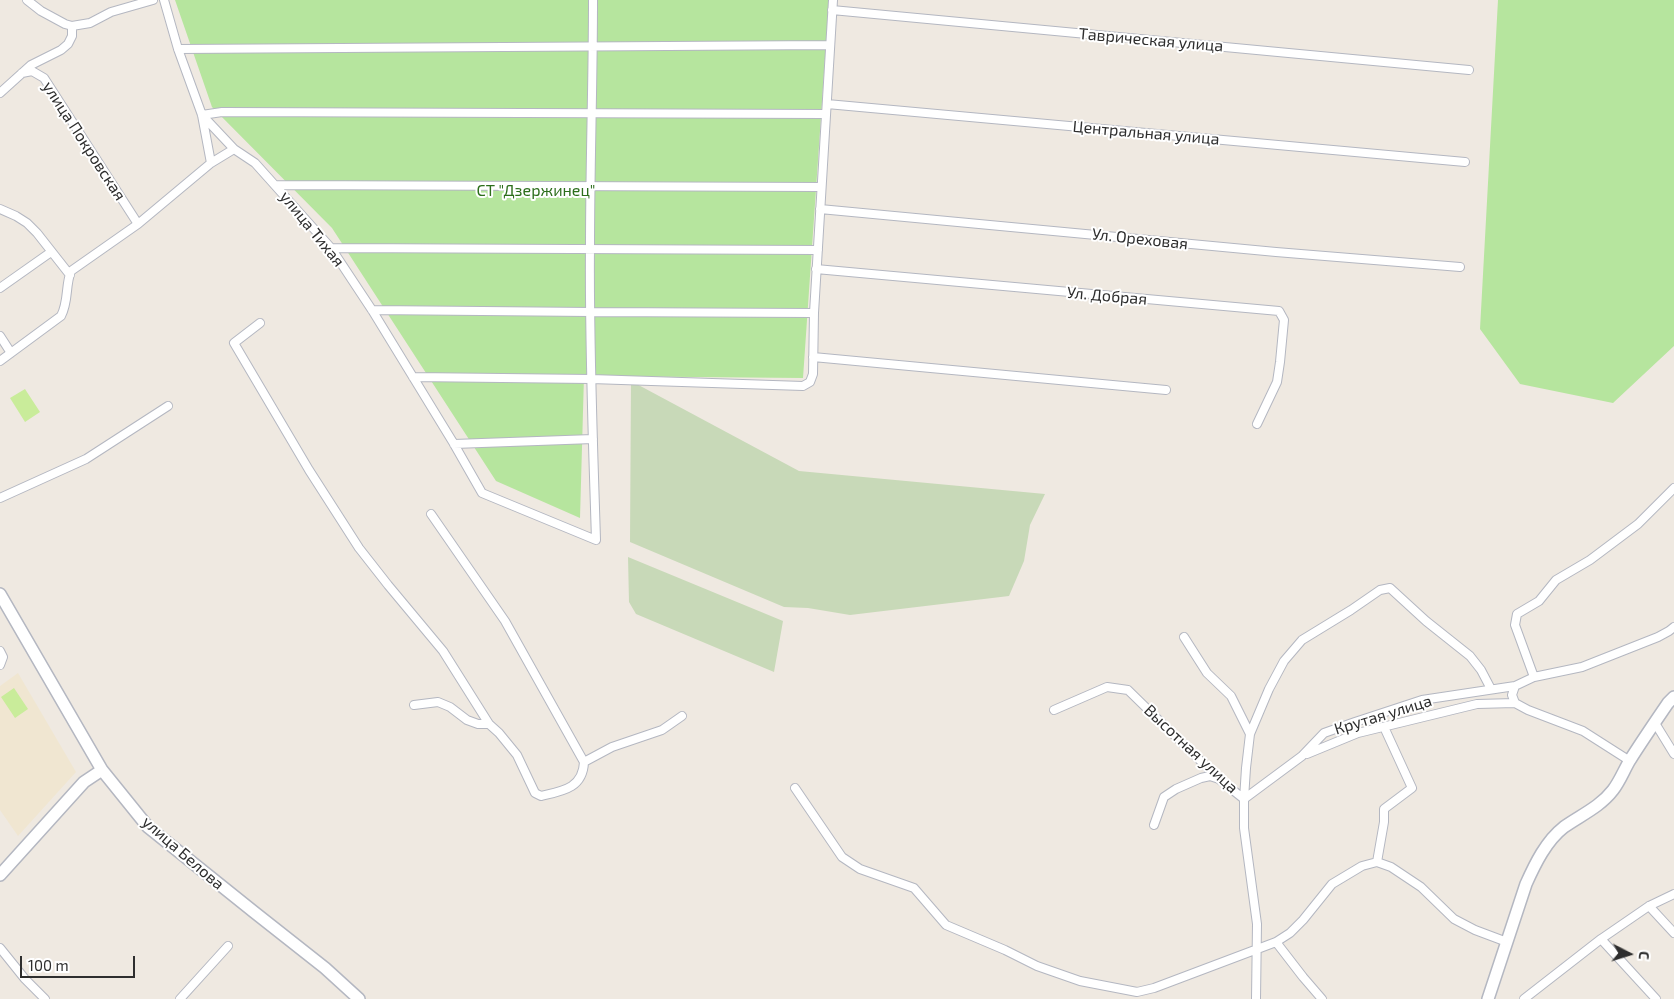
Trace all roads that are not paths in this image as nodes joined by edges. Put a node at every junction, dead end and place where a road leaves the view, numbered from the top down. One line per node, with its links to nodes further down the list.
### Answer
1 (28, 0): 7 (street)
2 (153, 0): 7 (street)
3 (164, 0): 10 (street)
4 (593, 0): 9 (street)
5 (833, 0): 6 (street)
6 (832, 10): 8 (street); 11 (street, Таврическая улица)
7 (72, 26): 12 (street)
8 (830, 45): 9 (street); 14 (street)
9 (593, 46): 10 (street); 15 (street)
10 (178, 49): 17 (street)
11 (1469, 70)
12 (22, 73): 13 (street); 26 (street, улица Покровская)
13 (0, 93)
14 (827, 104): 16 (street); 19 (street, Центральная улица)
15 (593, 113): 16 (street); 17 (street); 22 (street)
16 (826, 114): 23 (street)
17 (202, 115): 18 (street, улица Тихая); 20 (street)
18 (234, 150): 20 (street); 21 (street, улица Тихая)
19 (1464, 162)
20 (211, 163): 26 (street)
21 (276, 185): 22 (street); 27 (street, улица Тихая)
22 (591, 185): 23 (street); 28 (street)
23 (821, 187): 25 (street)
24 (0, 209): 30 (street)
25 (820, 209): 29 (street); 31 (street, Ул. Ореховая)
26 (138, 224): 33 (street)
27 (330, 248): 28 (street); 35 (street, улица Тихая)
28 (590, 249): 29 (street); 36 (street)
29 (818, 250): 32 (street)
30 (50, 252): 33 (street); 34 (street)
31 (1460, 267)
32 (816, 269): 37 (street); 47 (street, Ул. Добрая)
33 (70, 275): 40 (street)
34 (0, 288)
35 (372, 310): 36 (street); 43 (street, улица Тихая)
36 (591, 312): 37 (street); 44 (street)
37 (814, 313): 41 (street)
38 (260, 323): 69 (street)
39 (0, 336): 40 (street)
40 (12, 353): 42 (street)
41 (813, 357): 44 (street); 45 (street)
42 (0, 361)
43 (413, 377): 44 (street); 49 (street, улица Тихая)
44 (591, 379): 48 (street)
45 (1166, 390)
46 (168, 406): 51 (street)
47 (1257, 424)
48 (593, 438): 49 (street); 49 (street, улица Тихая)
49 (454, 444)
50 (1674, 488): 58 (street)
51 (0, 498)
52 (431, 514): 75 (street)
53 (0, 594): 76 (main road, улица Белова)
54 (1674, 627): 58 (street, Крутая улица)
55 (1184, 636): 71 (street)
56 (0, 650): 57 (street)
57 (0, 665)
58 (1534, 677): 59 (street, Крутая улица)
59 (1515, 686): 60 (street, Крутая улица); 63 (street)
60 (1491, 689): 61 (street, Крутая улица); 71 (street, Высотная улица)
61 (1449, 697): 64 (street); 73 (street, Крутая улица)
62 (1674, 697): 68 (main road)
63 (1515, 703): 64 (street); 74 (street)
64 (1477, 704): 70 (street)
65 (414, 705): 69 (street)
66 (1054, 710): 77 (street, Высотная улица)
67 (682, 716): 75 (street)
68 (1655, 723): 72 (street); 74 (main road)
69 (489, 724): 75 (street)
70 (1384, 727): 73 (street); 81 (street)
71 (1250, 734): 79 (street, Высотная улица)
72 (1674, 754)
73 (1302, 756): 79 (street, Крутая улица)
74 (1630, 761): 88 (main road)
75 (584, 762)
76 (102, 770): 82 (main road); 94 (main road, улица Белова)
77 (1219, 779): 79 (street, Высотная улица); 80 (street)
78 (795, 788): 91 (street)
79 (1244, 799): 91 (street)
80 (1154, 826)
81 (1377, 862): 87 (street); 88 (street)
82 (0, 875)
83 (1674, 894): 84 (street)
84 (1649, 906): 85 (street); 86 (street)
85 (1674, 933)
86 (1601, 939): 98 (street); 99 (street)
87 (1276, 942): 91 (street); 96 (street)
88 (1507, 942): 97 (main road)
89 (228, 946): 93 (street)
90 (0, 948): 92 (street)
91 (1256, 949): 95 (street)
92 (45, 999)
93 (180, 999)
94 (359, 999)
95 (1256, 999)
96 (1322, 999)
97 (1488, 999)
98 (1524, 999)
99 (1656, 999)

